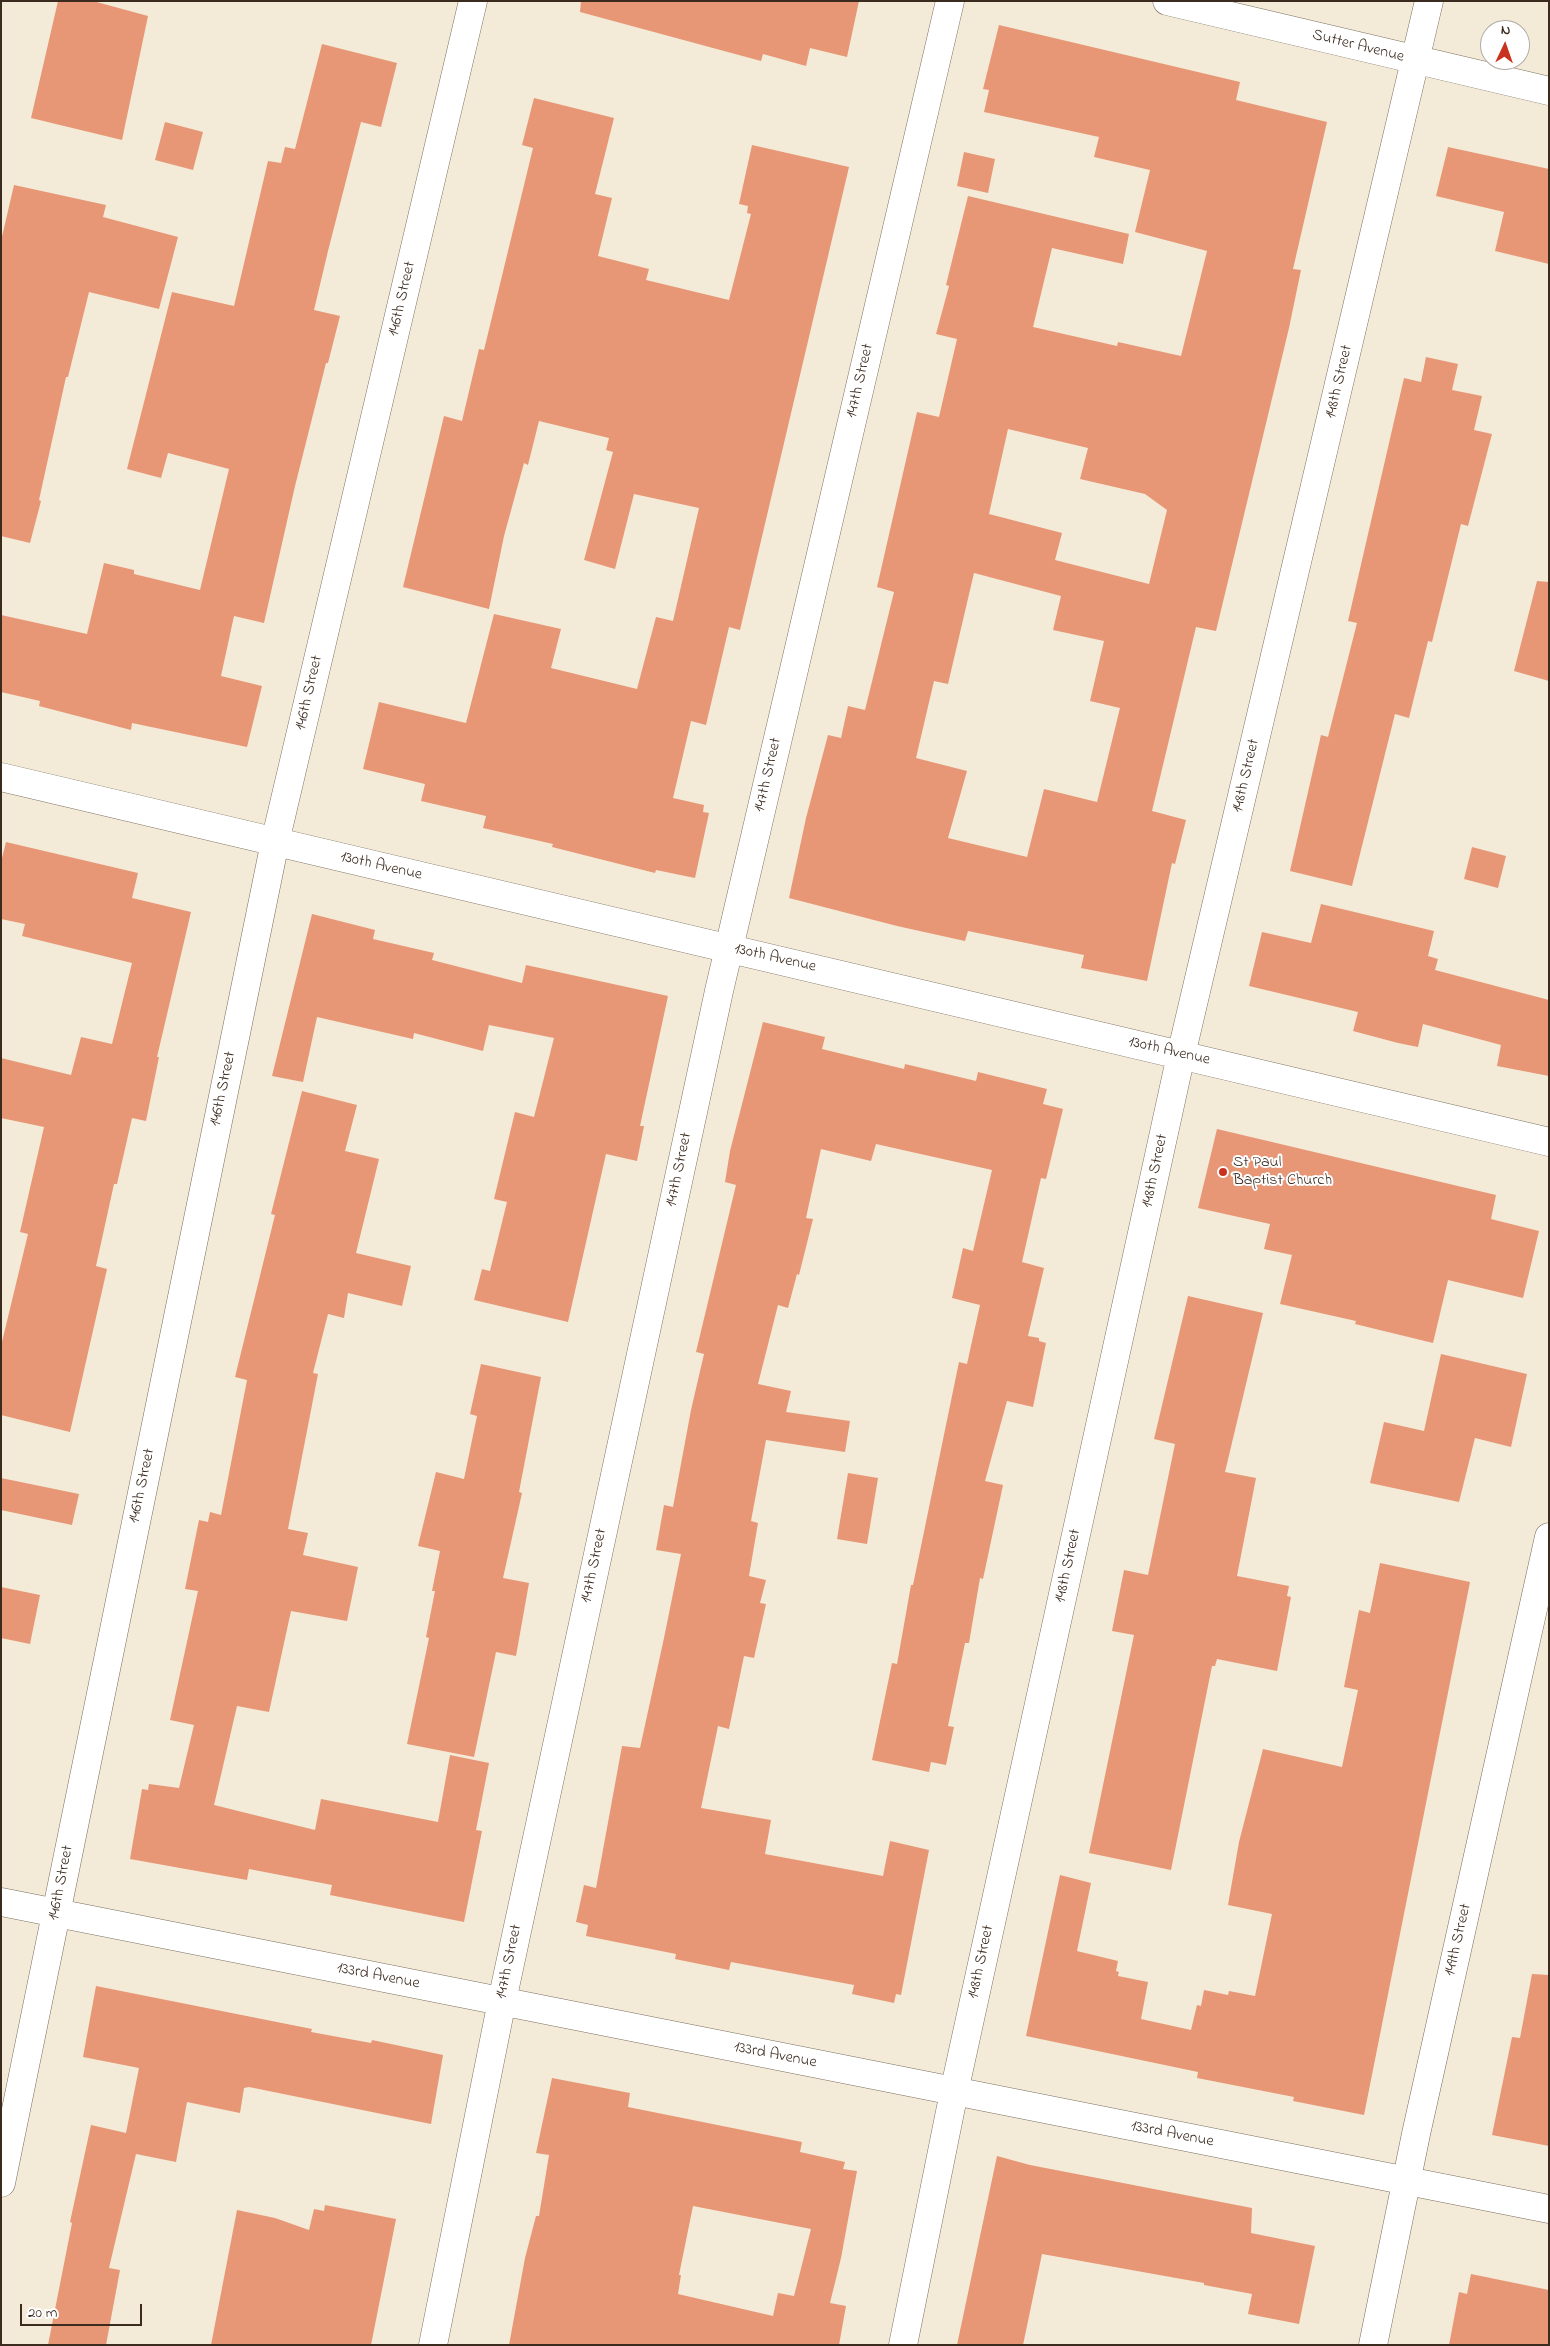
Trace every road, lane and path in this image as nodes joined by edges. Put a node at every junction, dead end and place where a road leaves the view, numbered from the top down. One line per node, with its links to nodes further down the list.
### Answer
1 (473, 1): 8 (street, 146th Street)
2 (950, 1): 9 (street, 147th Street)
3 (1167, 1): 5 (street, Sutter Avenue)
4 (1429, 1): 5 (street, 148th Street)
5 (1415, 61): 6 (street, Sutter Avenue); 10 (street, 148th Street)
6 (1549, 91)
7 (1, 777): 8 (street, 130th Avenue)
8 (275, 842): 9 (street, 130th Avenue); 14 (street, 146th Street)
9 (728, 948): 10 (street, 130th Avenue); 15 (street, 147th Street)
10 (1181, 1055): 11 (street, 130th Avenue); 16 (street, 148th Street)
11 (1549, 1142)
12 (1549, 1537): 17 (street, 149th Street)
13 (1, 1902): 14 (street, 133rd Avenue)
14 (55, 1913): 15 (street, 133rd Avenue); 18 (street, 146th Street)
15 (502, 2002): 16 (street, 133rd Avenue); 20 (street, 147th Street)
16 (954, 2092): 17 (street, 133rd Avenue); 21 (street, 148th Street)
17 (1406, 2180): 19 (street, 133rd Avenue); 22 (street, 149th Street)
18 (1, 2183)
19 (1549, 2209)
20 (433, 2345)
21 (903, 2345)
22 (1373, 2345)

